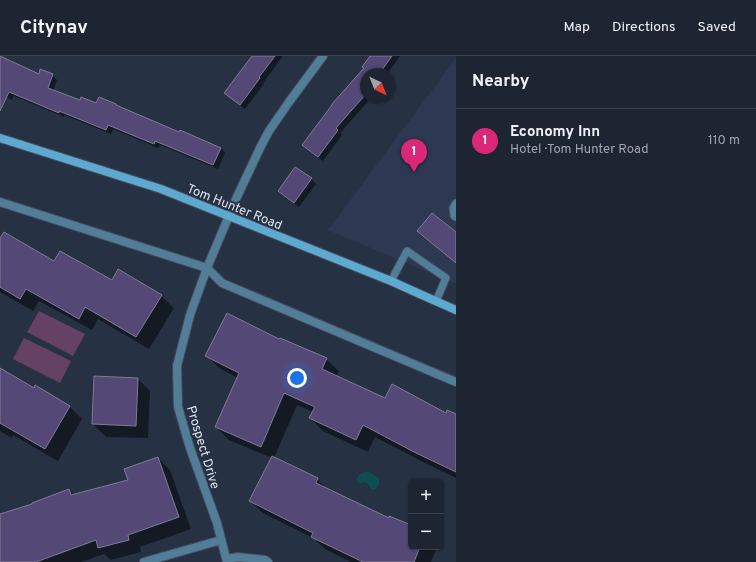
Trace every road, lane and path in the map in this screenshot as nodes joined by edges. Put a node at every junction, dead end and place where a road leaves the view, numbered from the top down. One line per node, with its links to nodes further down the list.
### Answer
1 (323, 56): 5 (street, Prospect Drive)
2 (0, 138): 5 (street, Tom Hunter Road)
3 (0, 202): 7 (street)
4 (456, 203): 6 (lane)
5 (228, 216): 7 (street, Prospect Drive); 8 (street, Tom Hunter Road)
6 (456, 217)
7 (207, 268): 11 (street); 12 (street, Prospect Drive)
8 (391, 281): 9 (street, Tom Hunter Road); 9 (lane)
9 (436, 301): 10 (street, Tom Hunter Road)
10 (456, 310)
11 (456, 382)
12 (221, 540): 13 (street, Prospect Drive); 14 (street)
13 (227, 560): 15 (street, Prospect Drive)
14 (144, 562)
15 (268, 562)

